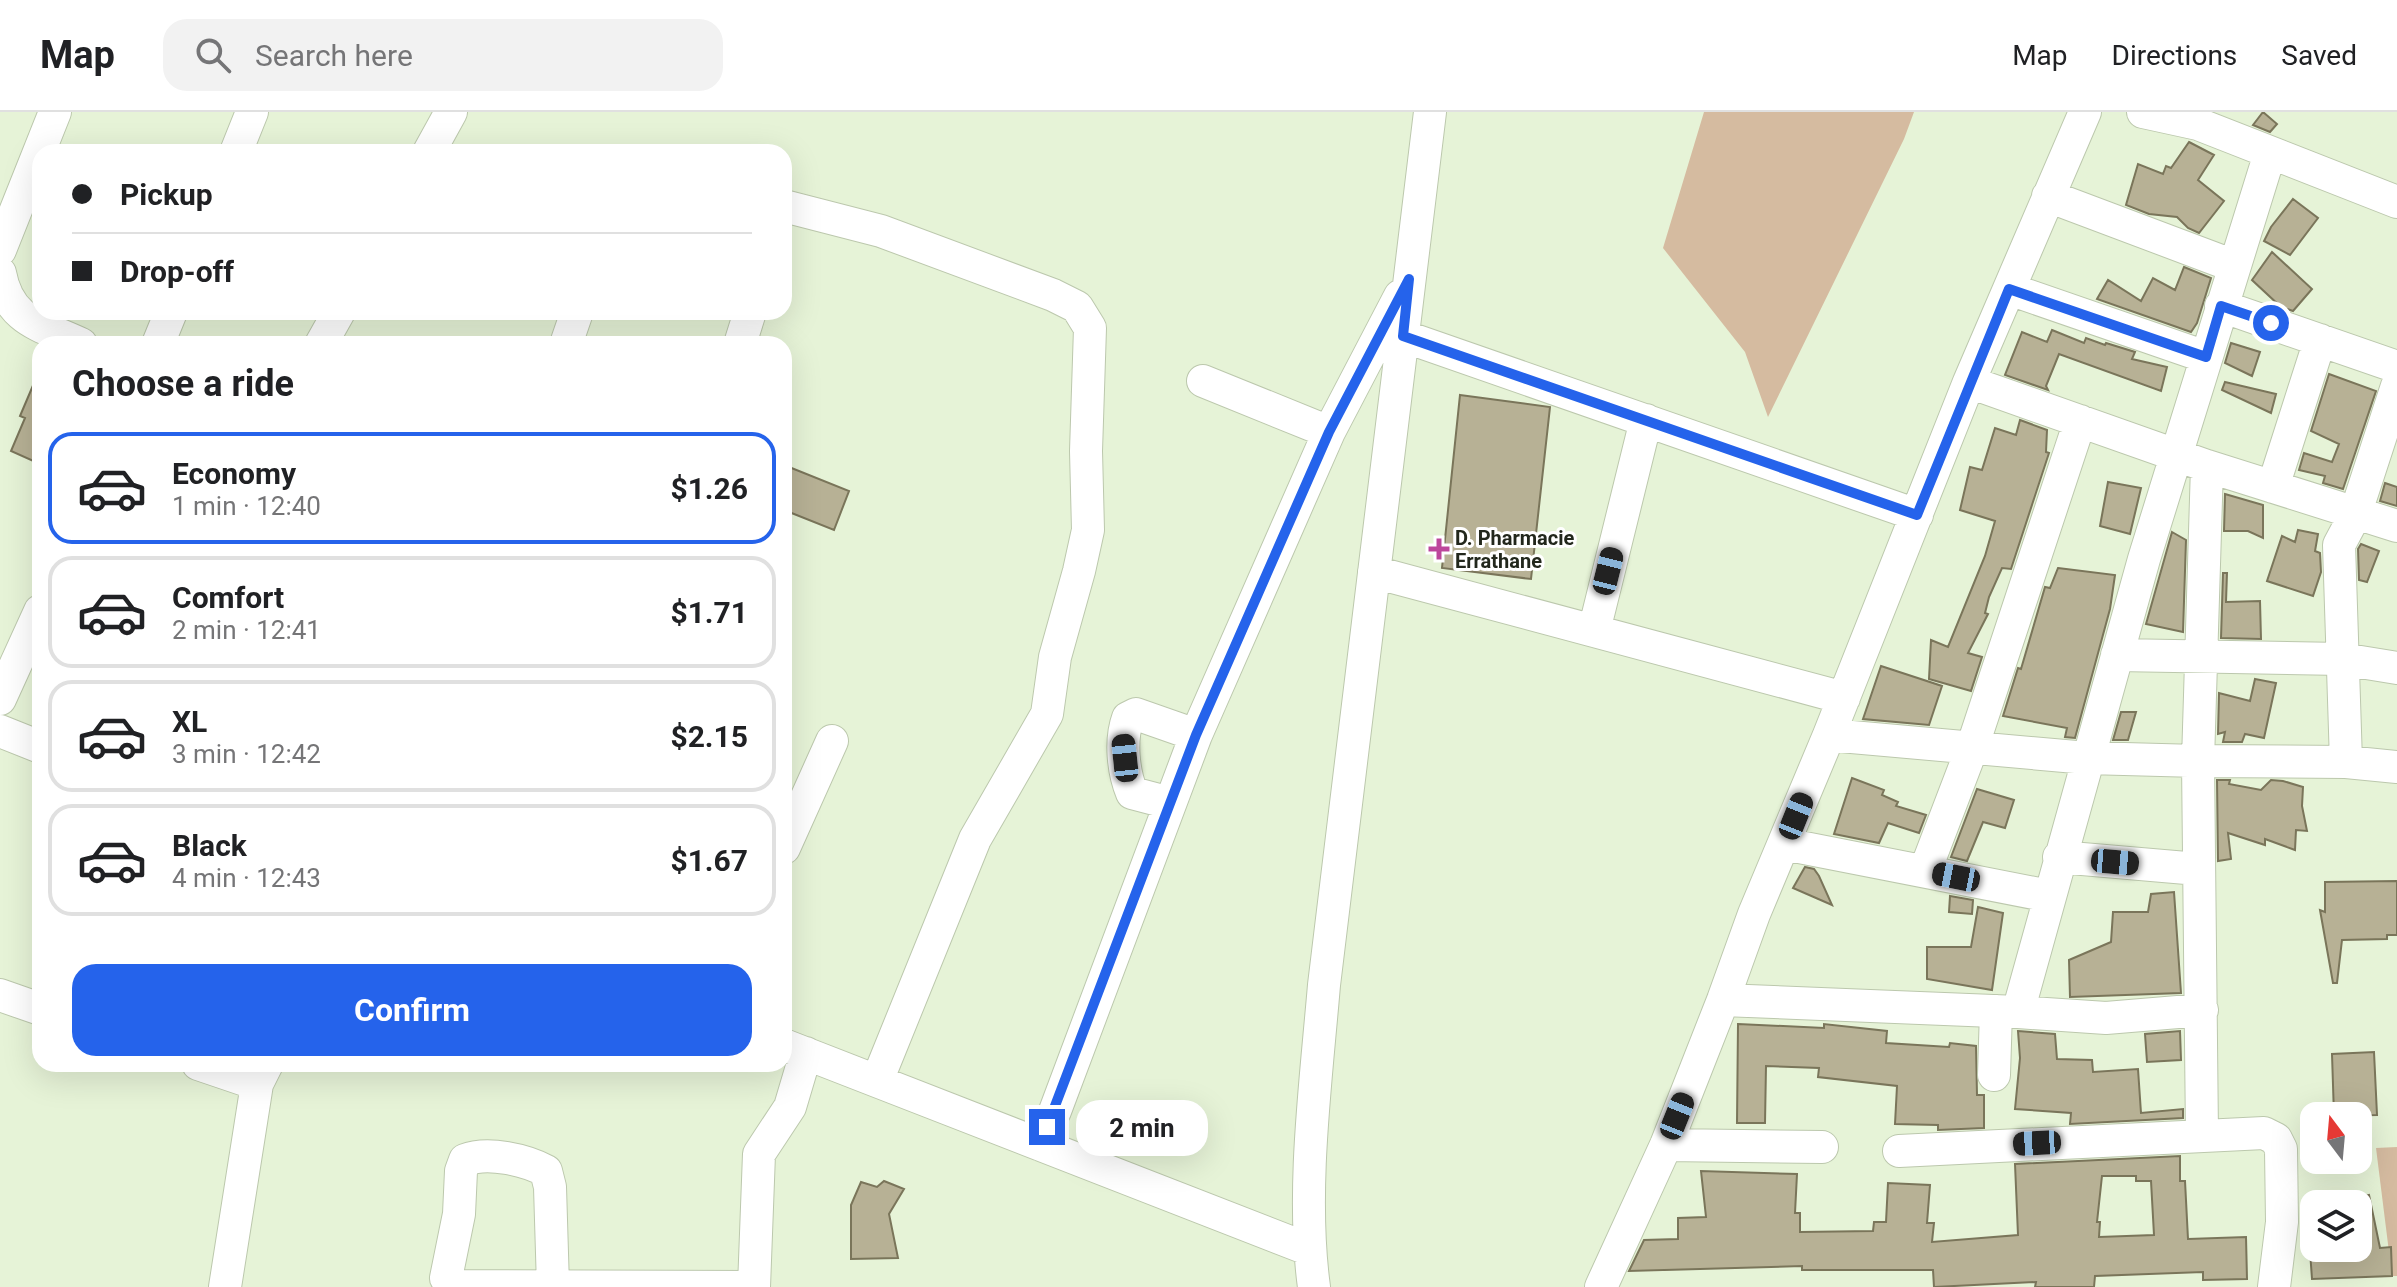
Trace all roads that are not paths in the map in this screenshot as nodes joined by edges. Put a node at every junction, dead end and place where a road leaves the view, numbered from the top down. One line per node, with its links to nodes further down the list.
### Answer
1 (55, 112): 8 (street)
2 (252, 112): 9 (street)
3 (451, 112): 10 (street)
4 (1430, 112): 19 (street)
5 (2085, 112): 13 (street)
6 (2143, 112): 7 (street)
7 (2201, 118): 11 (street)
8 (42, 144)
9 (239, 144)
10 (433, 144)
11 (2270, 153): 14 (street); 17 (street)
12 (32, 170): 16 (street)
13 (2048, 196): 17 (street); 20 (street)
14 (2397, 202)
15 (792, 208): 73 (street)
16 (0, 250)
17 (2234, 266): 21 (street)
18 (0, 273): 22 (street)
19 (1409, 279): 23 (street); 32 (street)
20 (2009, 289): 25 (street); 28 (street)
21 (2221, 306): 24 (street); 25 (street)
22 (64, 336)
23 (1403, 336): 30 (street); 39 (street)
24 (2320, 340): 26 (street); 35 (street)
25 (2206, 357): 33 (street)
26 (2397, 367)
27 (1203, 381): 32 (street)
28 (1969, 382): 31 (street); 36 (street)
29 (2397, 386): 37 (street)
30 (1646, 420): 36 (street); 41 (street)
31 (2080, 421): 33 (street); 53 (street)
32 (1329, 432): 49 (street)
33 (2175, 455): 34 (street); 42 (street)
34 (2207, 466): 35 (street); 43 (street)
35 (2273, 487): 37 (street)
36 (1917, 515): 46 (street)
37 (2355, 515): 38 (street); 44 (street)
38 (2397, 526)
39 (1374, 572): 41 (street); 79 (street)
40 (32, 629): 47 (street)
41 (1594, 631): 46 (street)
42 (2117, 655): 43 (street); 54 (street)
43 (2202, 658): 44 (street); 55 (street)
44 (2342, 659): 45 (street); 56 (street)
45 (2397, 668)
46 (1844, 698): 50 (street)
47 (0, 699)
48 (0, 731): 52 (street)
49 (1196, 735): 58 (street); 58 (street)
50 (1829, 735): 53 (street); 60 (street)
51 (832, 741): 59 (street)
52 (32, 744)
53 (1972, 748): 54 (street); 63 (street)
54 (2087, 758): 55 (street); 61 (street)
55 (2198, 761): 56 (street); 62 (street)
56 (2346, 762): 57 (street)
57 (2397, 767)
58 (1170, 803): 75 (street)
59 (792, 830)
60 (1784, 844): 63 (street); 66 (street)
61 (2059, 857): 62 (street); 64 (street)
62 (2198, 869): 68 (street)
63 (1925, 871): 64 (street)
64 (2049, 896): 69 (street)
65 (0, 995): 67 (street)
66 (1723, 1000): 69 (street); 76 (street)
67 (32, 1006)
68 (2202, 1010): 69 (street); 74 (street)
69 (2007, 1011): 72 (street)
70 (795, 1049): 73 (street); 82 (street)
71 (262, 1074): 81 (street)
72 (1994, 1075)
73 (877, 1081): 75 (street)
74 (2202, 1135): 78 (street); 85 (street)
75 (1038, 1144): 79 (street)
76 (1666, 1145): 77 (street); 84 (street)
77 (1822, 1147)
78 (1899, 1151)
79 (1308, 1249): 83 (street)
80 (553, 1286): 80 (street); 82 (street)
81 (225, 1287)
82 (754, 1287)
83 (1314, 1287)
84 (1601, 1287)
85 (2274, 1287)

